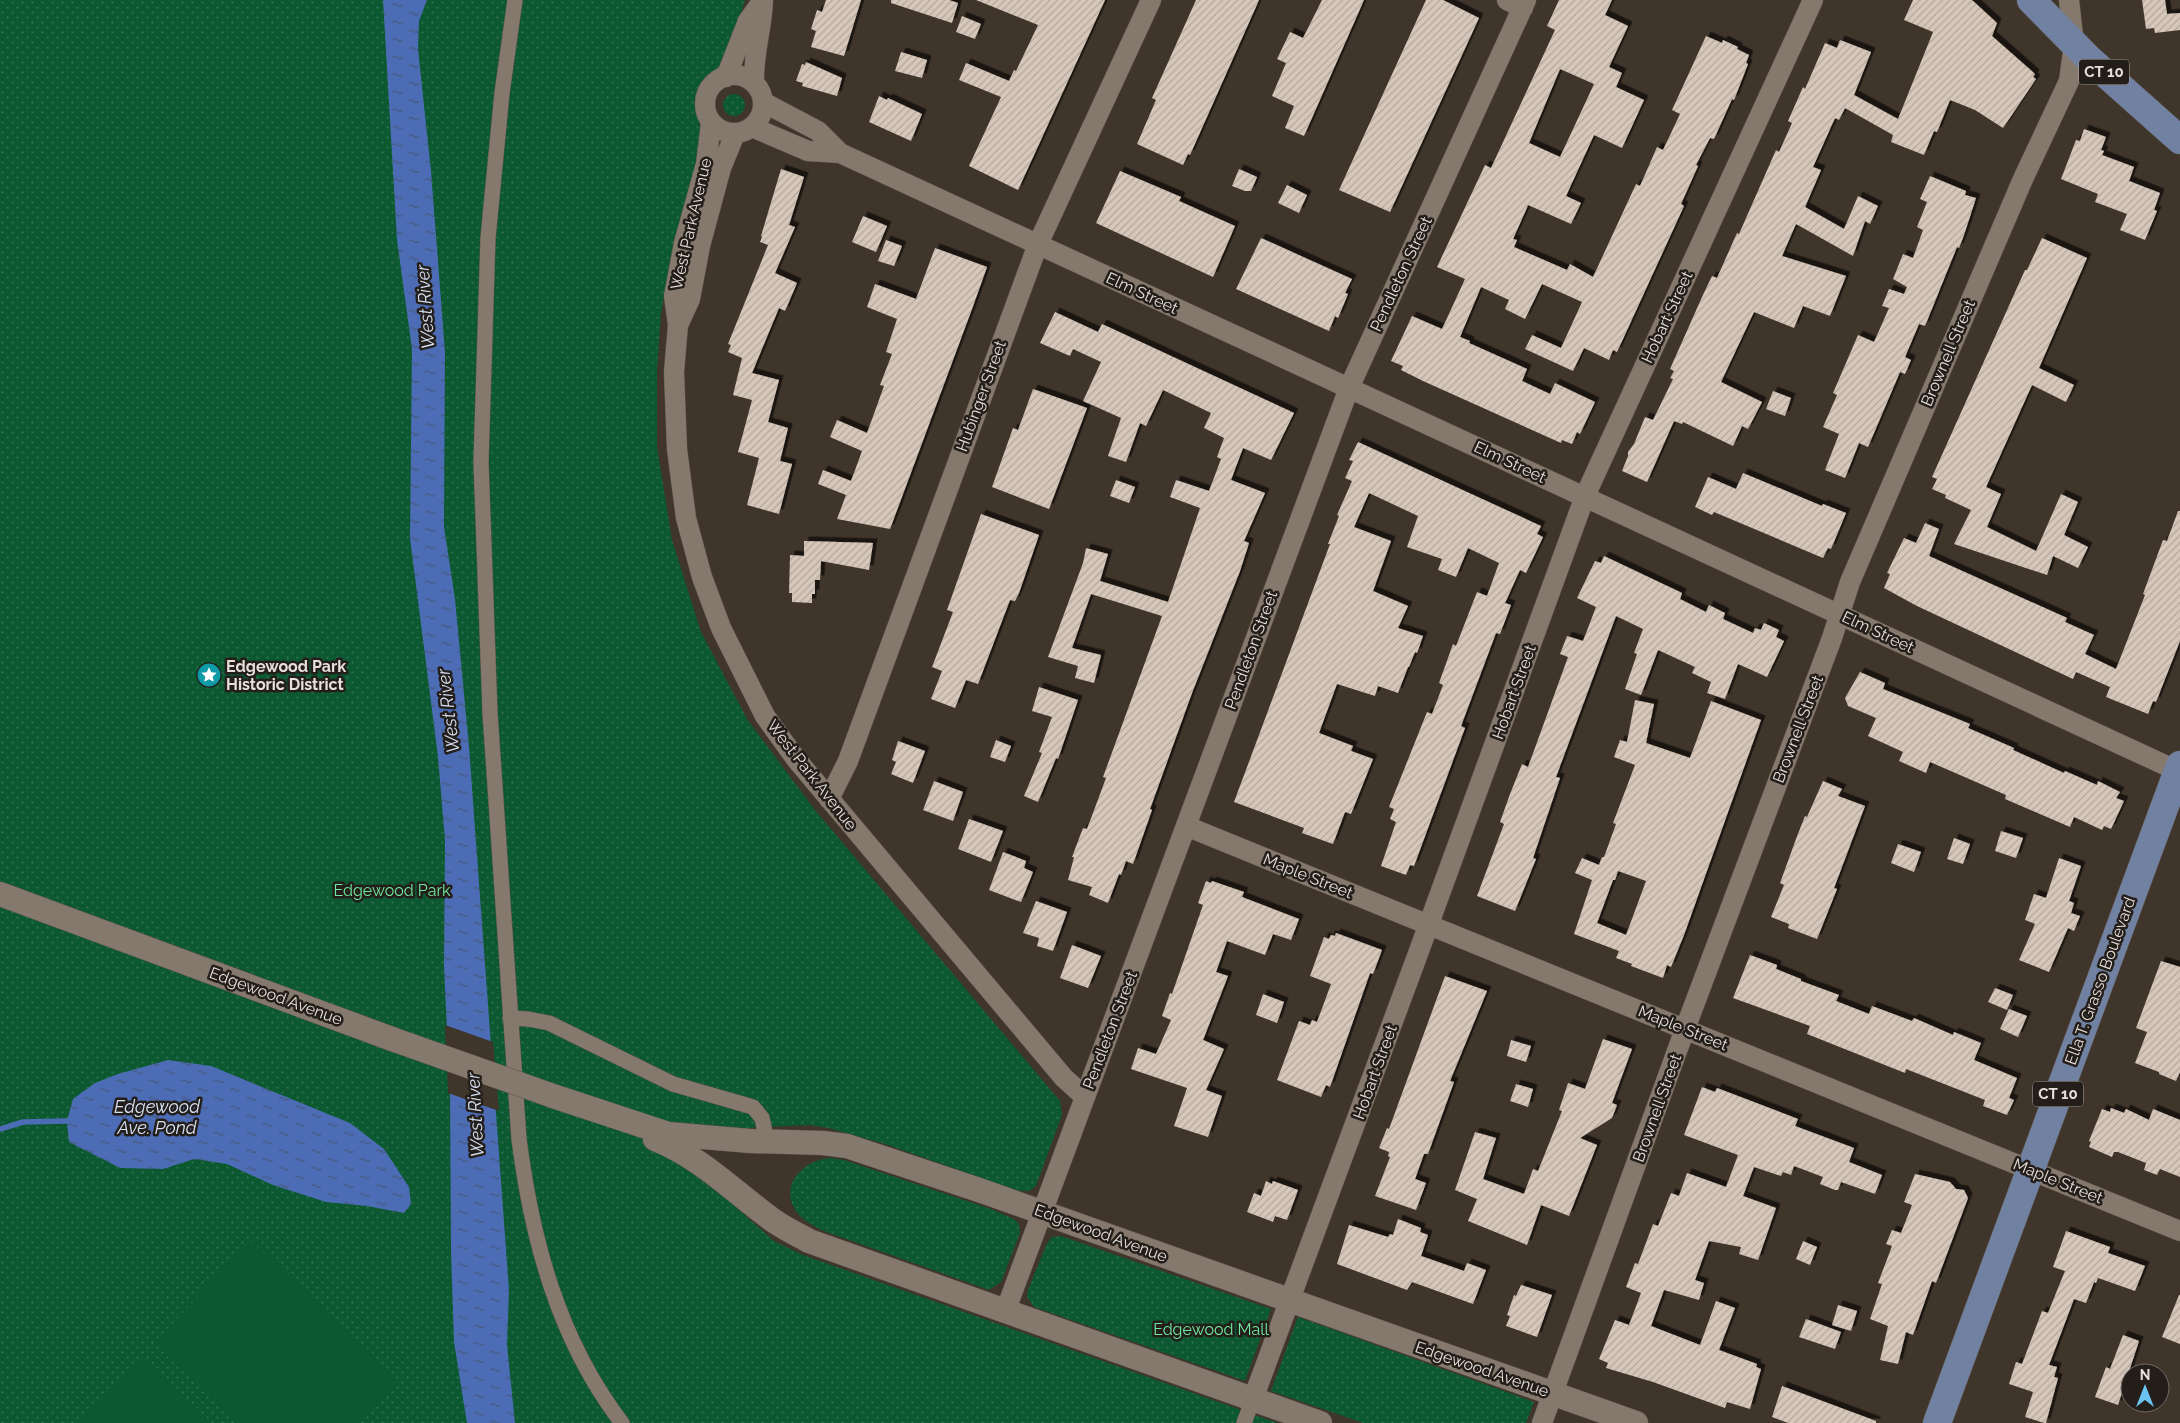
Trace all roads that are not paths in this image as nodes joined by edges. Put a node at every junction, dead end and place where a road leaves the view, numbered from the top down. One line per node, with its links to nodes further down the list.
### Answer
1 (516, 0): 26 (street)
2 (763, 0): 9 (street); 10 (street)
3 (1151, 0): 16 (street, Hubinger Street)
4 (1813, 0): 19 (street, Hobart Street)
5 (2031, 0): 8 (main road, CT 10)
6 (2069, 0): 8 (street, Brownell Street)
7 (1519, 2): 18 (street, Pendleton Street)
8 (2074, 44): 14 (main road, CT 10); 20 (street, Brownell Street)
9 (726, 77): 10 (street); 12 (street)
10 (754, 83): 11 (street)
11 (763, 102): 13 (street); 15 (street, Elm Street)
12 (711, 123): 13 (street); 17 (street, West Park Avenue)
13 (744, 131): 15 (street, Elm Street); 17 (street, West Park Avenue)
14 (2180, 140)
15 (840, 153): 16 (street, Elm Street)
16 (1038, 244): 18 (street, Elm Street); 22 (street, Hubinger Street)
17 (678, 326): 22 (street, West Park Avenue)
18 (1349, 388): 19 (street, Elm Street); 23 (street, Pendleton Street)
19 (1585, 496): 20 (street, Elm Street); 25 (street, Hobart Street)
20 (1840, 614): 21 (street, Elm Street); 27 (street, Brownell Street)
21 (2179, 770): 31 (main road, Ella T. Grasso Boulevard / CT 10)
22 (829, 799): 29 (street, West Park Avenue)
23 (1186, 826): 25 (street, Maple Street); 29 (street, Pendleton Street)
24 (0, 894): 28 (street, Edgewood Avenue, bridge)
25 (1429, 925): 27 (street, Maple Street); 34 (street, Hobart Street)
26 (510, 1018): 30 (street); 38 (street)
27 (1686, 1028): 31 (street, Maple Street); 36 (street, Brownell Street)
28 (553, 1096): 30 (street, Edgewood Avenue); 35 (street, Edgewood Avenue)
29 (1084, 1096): 32 (street, Pendleton Street)
30 (767, 1142): 32 (street, Edgewood Avenue)
31 (2030, 1169): 33 (street, Maple Street); 43 (main road, Ella T. Grasso Boulevard / CT 10)
32 (1042, 1212): 34 (street, Edgewood Avenue); 35 (street, Pendleton Street)
33 (2180, 1230)
34 (1289, 1300): 36 (street, Edgewood Avenue); 37 (street, Hobart Street)
35 (1005, 1312): 37 (street, Edgewood Avenue)
36 (1554, 1394): 41 (street, Brownell Street); 42 (street, Edgewood Avenue)
37 (1252, 1399): 39 (street); 40 (street, Edgewood Avenue)
38 (622, 1423)
39 (1244, 1423)
40 (1320, 1423)
41 (1542, 1423)
42 (1636, 1423)
43 (1937, 1423)

